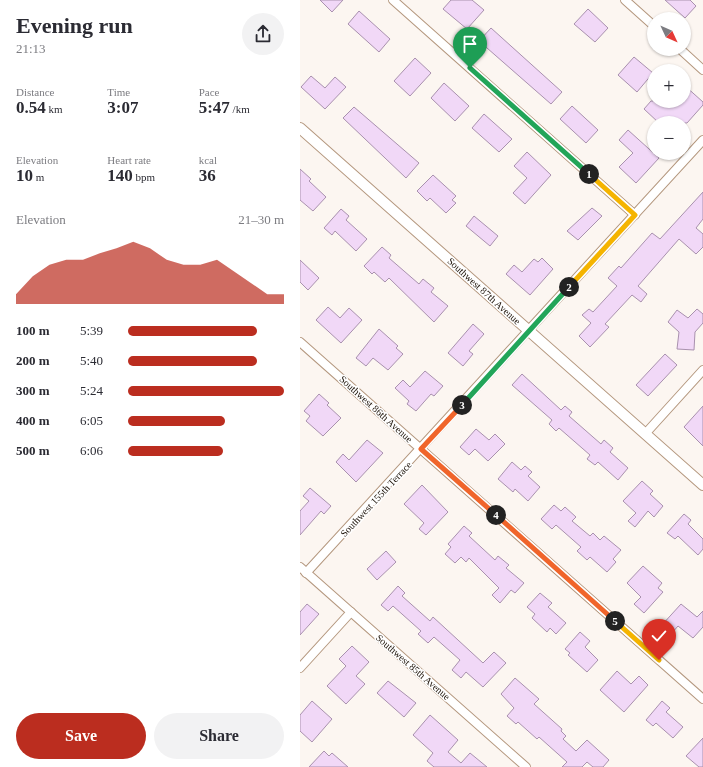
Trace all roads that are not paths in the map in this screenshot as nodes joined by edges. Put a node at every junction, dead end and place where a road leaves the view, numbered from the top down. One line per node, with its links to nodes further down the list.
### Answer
1 (393, 0): 8 (street)
2 (625, 0): 3 (street)
3 (647, 20)
4 (688, 56): 5 (street)
5 (703, 70)
6 (300, 128): 9 (street, Southwest 87th Avenue)
7 (703, 140): 8 (street, Southwest 155th Terrace)
8 (635, 215): 9 (street, Southwest 155th Terrace)
9 (529, 331): 12 (street, Southwest 87th Avenue); 13 (street, Southwest 155th Terrace)
10 (300, 342): 13 (street, Southwest 86th Avenue)
11 (703, 370): 12 (street)
12 (645, 434): 14 (street, Southwest 87th Avenue)
13 (421, 449): 15 (street, Southwest 155th Terrace); 18 (street, Southwest 86th Avenue)
14 (703, 485)
15 (303, 570): 16 (street, Southwest 85th Avenue)
16 (351, 612): 17 (street); 19 (street, Southwest 85th Avenue)
17 (300, 668)
18 (703, 699)
19 (526, 767)

